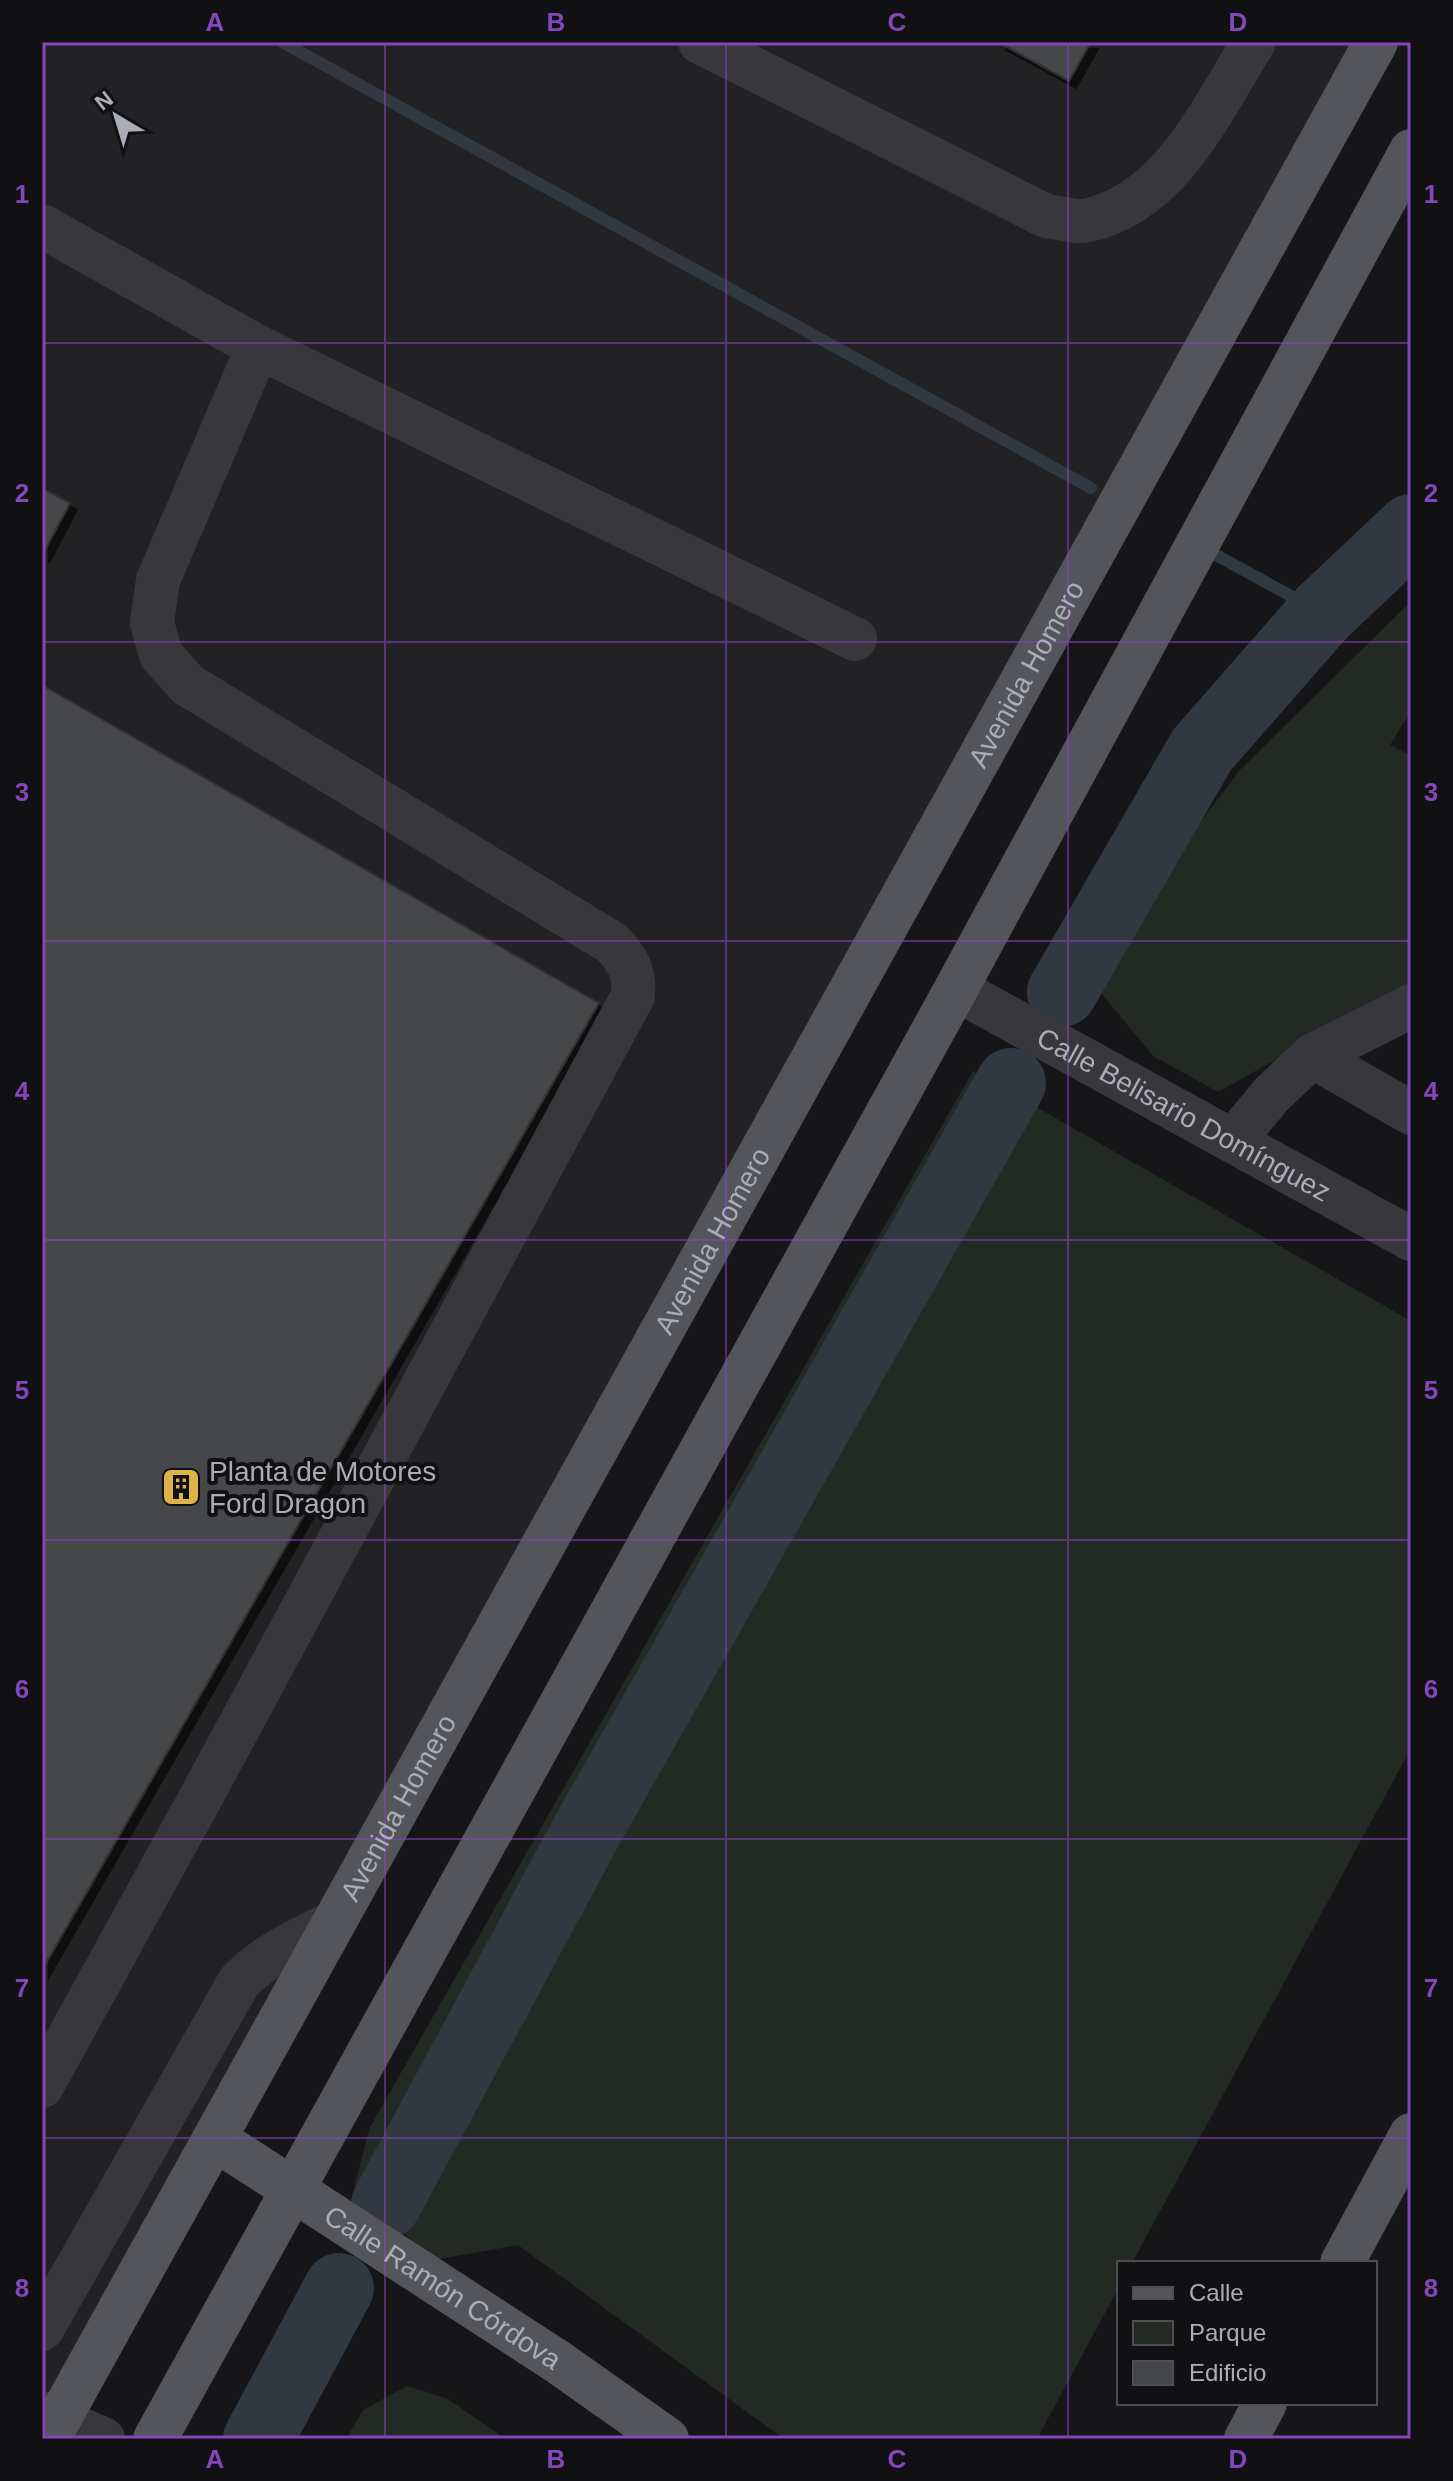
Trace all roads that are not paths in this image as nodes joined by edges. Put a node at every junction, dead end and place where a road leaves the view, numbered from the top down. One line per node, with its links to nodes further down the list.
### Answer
1 (700, 42): 2 (street)
2 (1254, 42)
3 (1376, 42): 14 (main road, Avenida Homero)
4 (1411, 151): 8 (main road)
5 (42, 226): 6 (street)
6 (258, 347): 7 (street); 15 (street)
7 (855, 639)
8 (956, 989): 12 (street, Calle Belisario Domínguez); 18 (main road)
9 (1411, 1006): 10 (street)
10 (1312, 1056): 11 (street); 12 (street)
11 (1411, 1113)
12 (1233, 1141): 13 (street, Calle Belisario Domínguez)
13 (1411, 1239)
14 (331, 1924): 17 (main road, Avenida Homero); 20 (street)
15 (42, 2086)
16 (1411, 2135): 19 (main road)
17 (215, 2139): 18 (main road, Calle Ramón Córdova); 22 (main road, Avenida Homero)
18 (292, 2188): 24 (main road); 25 (main road, Calle Ramón Córdova)
19 (1343, 2261)
20 (42, 2329)
21 (1264, 2405): 26 (main road)
22 (49, 2424): 23 (street)
23 (103, 2439)
24 (155, 2439)
25 (667, 2439)
26 (1246, 2439)

